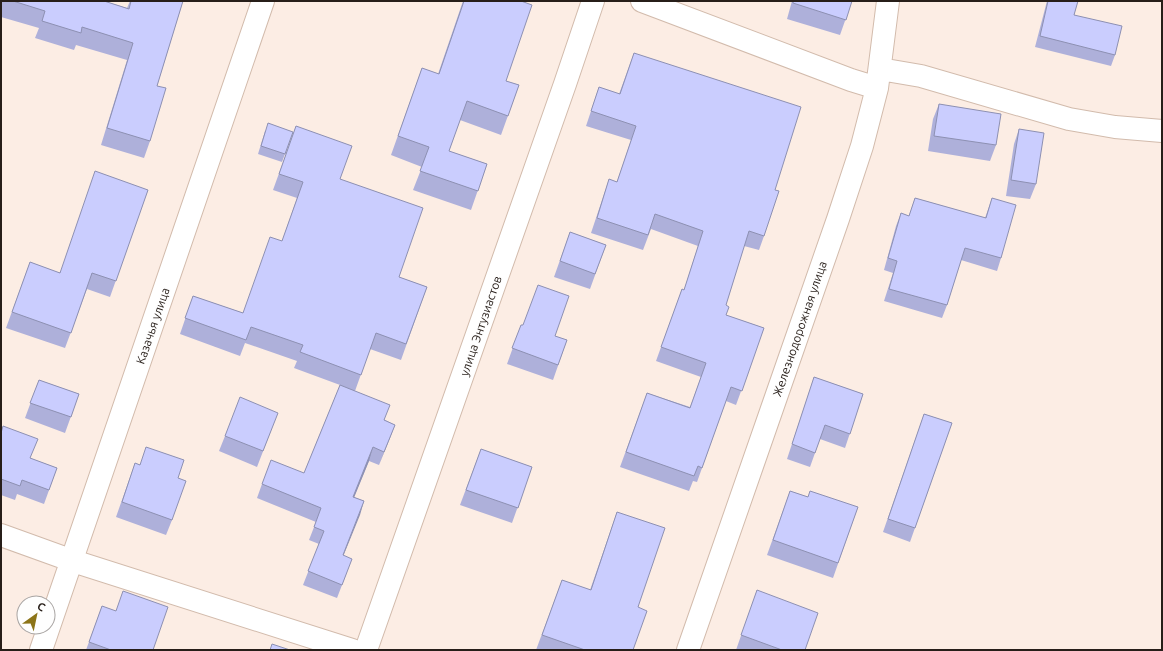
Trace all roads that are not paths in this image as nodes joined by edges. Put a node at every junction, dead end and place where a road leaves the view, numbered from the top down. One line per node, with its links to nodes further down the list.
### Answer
1 (263, 1): 8 (street, Казачья улица)
2 (593, 1): 11 (street, улица Энтузиастов)
3 (642, 1): 5 (street)
4 (888, 1): 5 (street, Железнодорожная улица)
5 (878, 79): 6 (street); 12 (street, Железнодорожная улица)
6 (1162, 130)
7 (1, 536): 8 (street)
8 (73, 560): 9 (street, Казачья улица); 10 (street)
9 (42, 650)
10 (352, 650)
11 (366, 650)
12 (688, 650)

